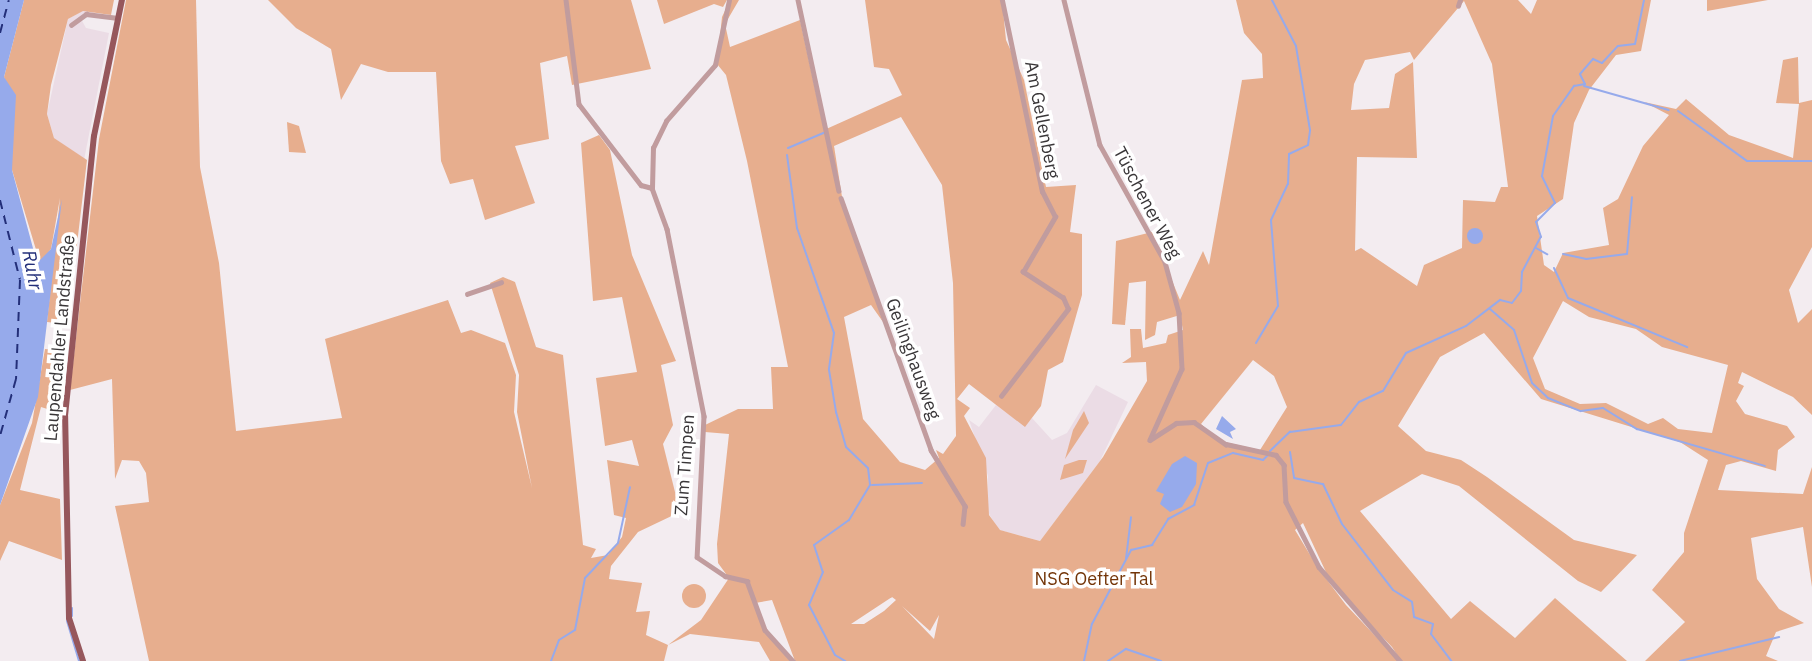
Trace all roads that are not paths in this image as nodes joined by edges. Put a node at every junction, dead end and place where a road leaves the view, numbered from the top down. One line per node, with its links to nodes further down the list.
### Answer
1 (122, 0): 7 (main road, Laupendahler Landstraße)
2 (566, 0): 9 (street)
3 (729, 0): 9 (street)
4 (798, 0): 10 (street)
5 (1002, 0): 14 (street, Am Gellenberg)
6 (1064, 0): 18 (street, Tüschener Weg)
7 (119, 19): 8 (street); 16 (main road, Laupendahler Landstraße)
8 (71, 25)
9 (652, 188): 17 (street, Zum Timpen)
10 (839, 191)
11 (841, 198): 15 (street, Geilinghausweg)
12 (501, 282): 13 (street)
13 (467, 294)
14 (1000, 396)
15 (963, 524)
16 (83, 661)
17 (793, 661)
18 (1400, 661)

